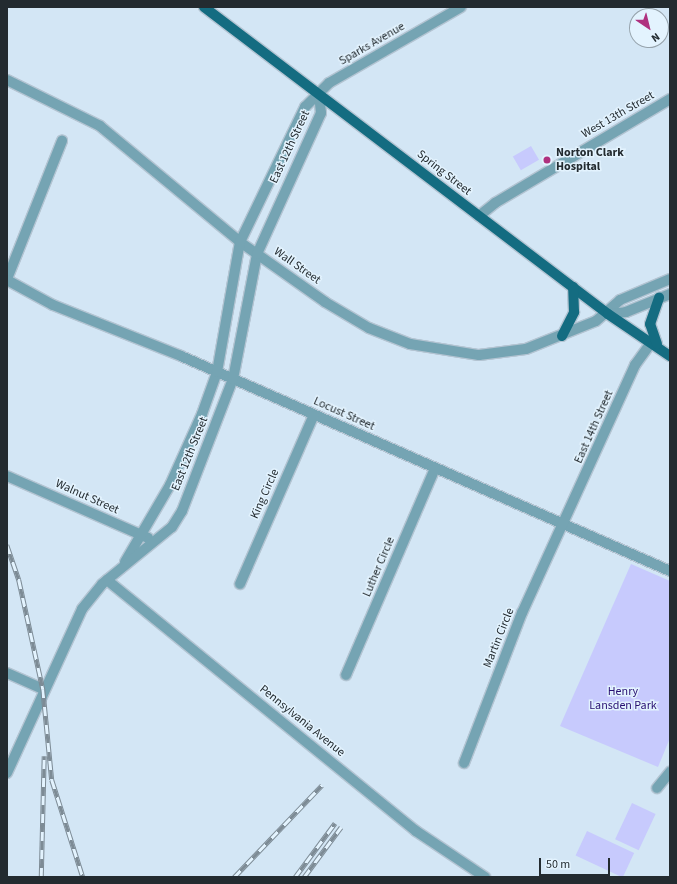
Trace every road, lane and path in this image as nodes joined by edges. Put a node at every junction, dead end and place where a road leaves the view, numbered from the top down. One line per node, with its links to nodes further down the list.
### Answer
1 (204, 7): 4 (main road, Spring Street)
2 (461, 7): 4 (street, Sparks Avenue)
3 (7, 80): 8 (street, Wall Street)
4 (319, 94): 7 (main road, Spring Street); 8 (street, East 12th Street); 9 (street, East 12th Street)
5 (670, 100): 7 (street, West 13th Street)
6 (62, 141): 10 (street)
7 (479, 216): 12 (main road, Spring Street)
8 (240, 242): 9 (street, Wall Street); 19 (street, East 12th Street)
9 (257, 254): 16 (street, Wall Street); 20 (street, East 12th Street)
10 (7, 279): 19 (street, Locust Street)
11 (670, 279): 15 (street)
12 (573, 287): 15 (main road, Spring Street); 16 (main road)
13 (670, 294): 14 (street)
14 (659, 298): 15 (street); 17 (main road)
15 (608, 314): 16 (street, Wall Street); 17 (main road, Spring Street)
16 (562, 336)
17 (655, 345): 18 (main road, Spring Street); 24 (street, East 14th Street)
18 (670, 356)
19 (217, 372): 20 (street, Locust Street); 25 (street, East 12th Street)
20 (233, 379): 21 (street, Locust Street); 26 (street, East 12th Street)
21 (314, 415): 22 (street, Locust Street); 30 (street, King Circle)
22 (435, 468): 24 (street, Locust Street); 32 (street, Luther Circle)
23 (7, 476): 25 (street, Walnut Street)
24 (564, 525): 27 (street, Locust Street); 34 (street, Martin Circle)
25 (142, 535): 26 (street, Walnut Street); 28 (street, East 12th Street)
26 (157, 542): 28 (street, East 12th Street)
27 (670, 571)
28 (118, 572): 29 (street, East 12th Street)
29 (107, 580): 33 (street, East 12th Street); 38 (street, Pennsylvania Avenue)
30 (240, 584)
31 (7, 673): 33 (street)
32 (346, 675)
33 (43, 689): 36 (street, East 12th Street)
34 (464, 763)
35 (670, 772): 37 (street)
36 (7, 773)
37 (657, 788)
38 (485, 877)

